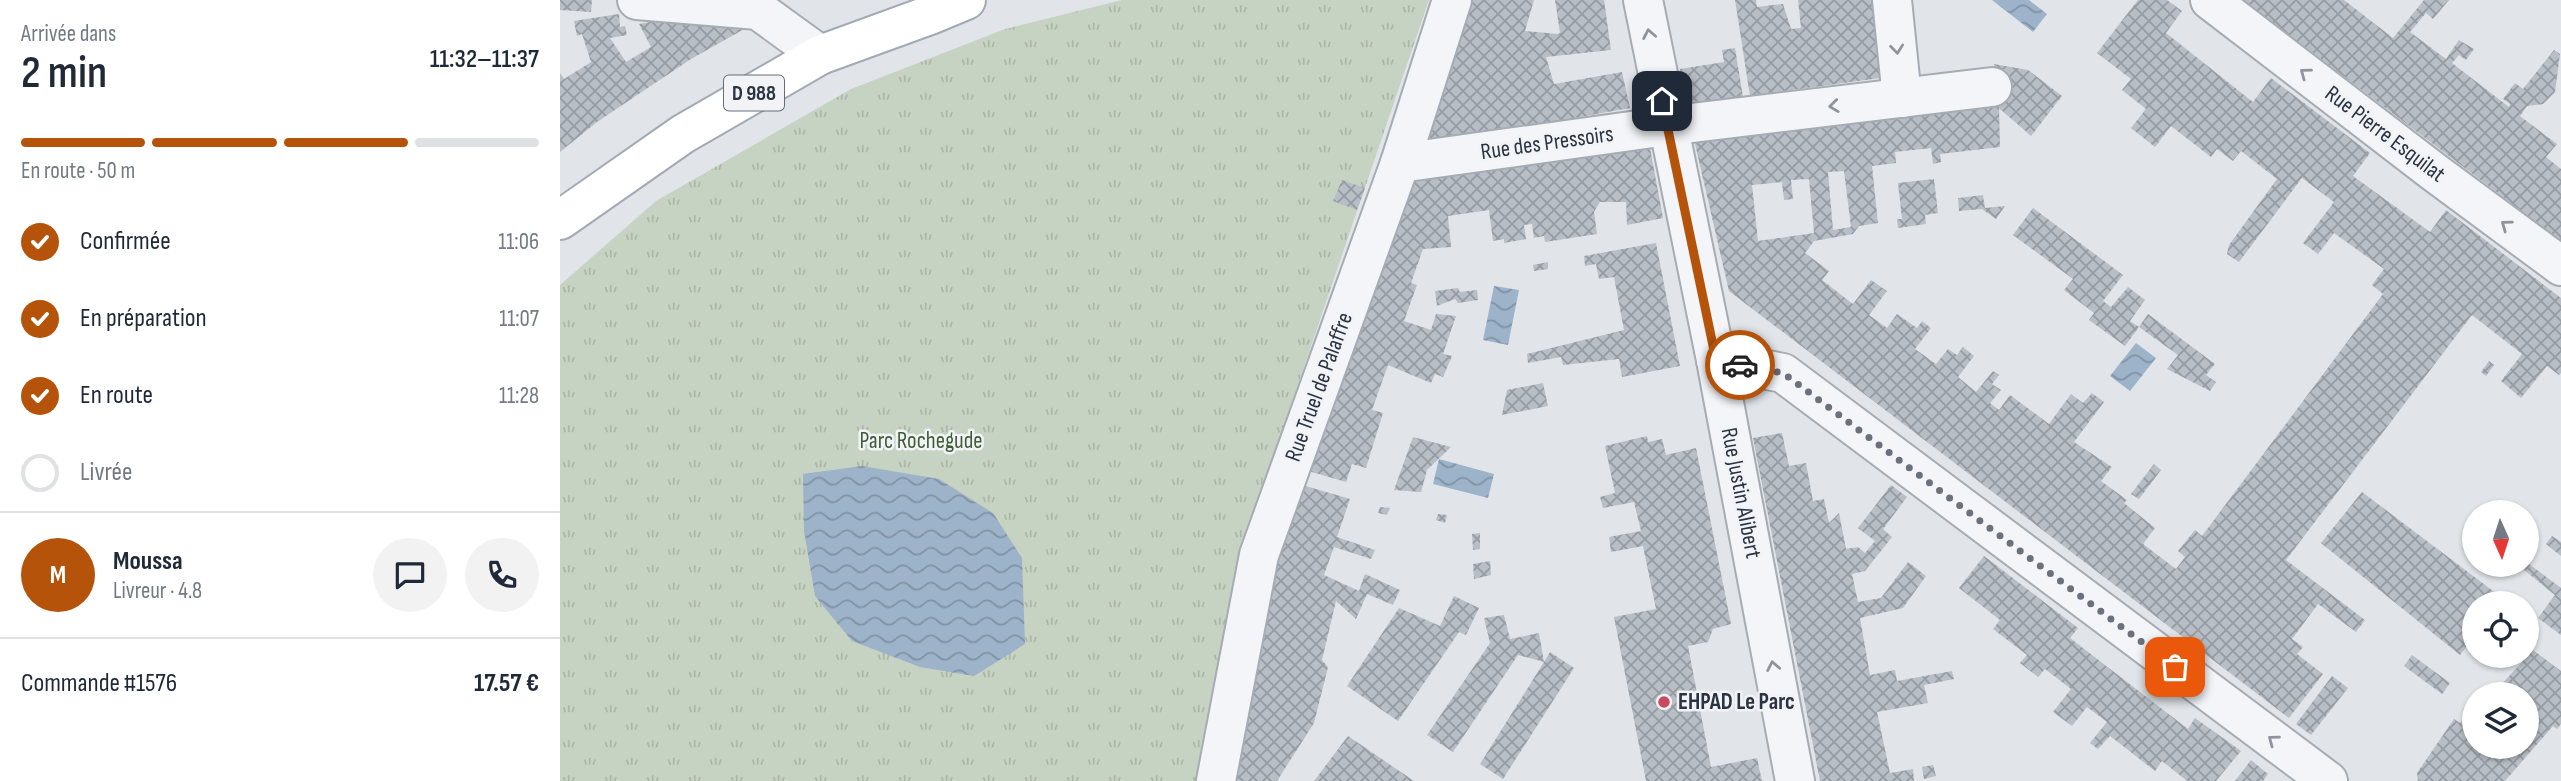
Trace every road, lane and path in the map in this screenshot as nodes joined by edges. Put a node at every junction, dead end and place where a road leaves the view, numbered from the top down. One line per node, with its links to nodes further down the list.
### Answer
1 (637, 0): 7 (street)
2 (966, 0): 7 (main road, D 988)
3 (1452, 0): 11 (street, Rue Truel de Palaffre)
4 (1643, 0): 10 (street, Rue Justin Alibert, one-way to 4)
5 (1892, 0): 9 (street, one-way to 9)
6 (2210, 0): 13 (street, Rue Pierre Esquilat, one-way to 6)
7 (820, 55): 12 (main road, D 988)
8 (1992, 87): 9 (street, Rue des Pressoirs)
9 (1902, 98): 10 (street, Rue des Pressoirs, one-way to 10)
10 (1667, 126): 11 (street, Rue des Pressoirs); 14 (street, Rue Justin Alibert)
11 (1400, 163): 15 (street, Rue Truel de Palaffre)
12 (560, 220)
13 (2561, 265)
14 (1716, 360): 16 (street, Rue Justin Alibert, one-way to 14); 17 (street, one-way to 14)
15 (1216, 781)
16 (1795, 781)
17 (2328, 781)

